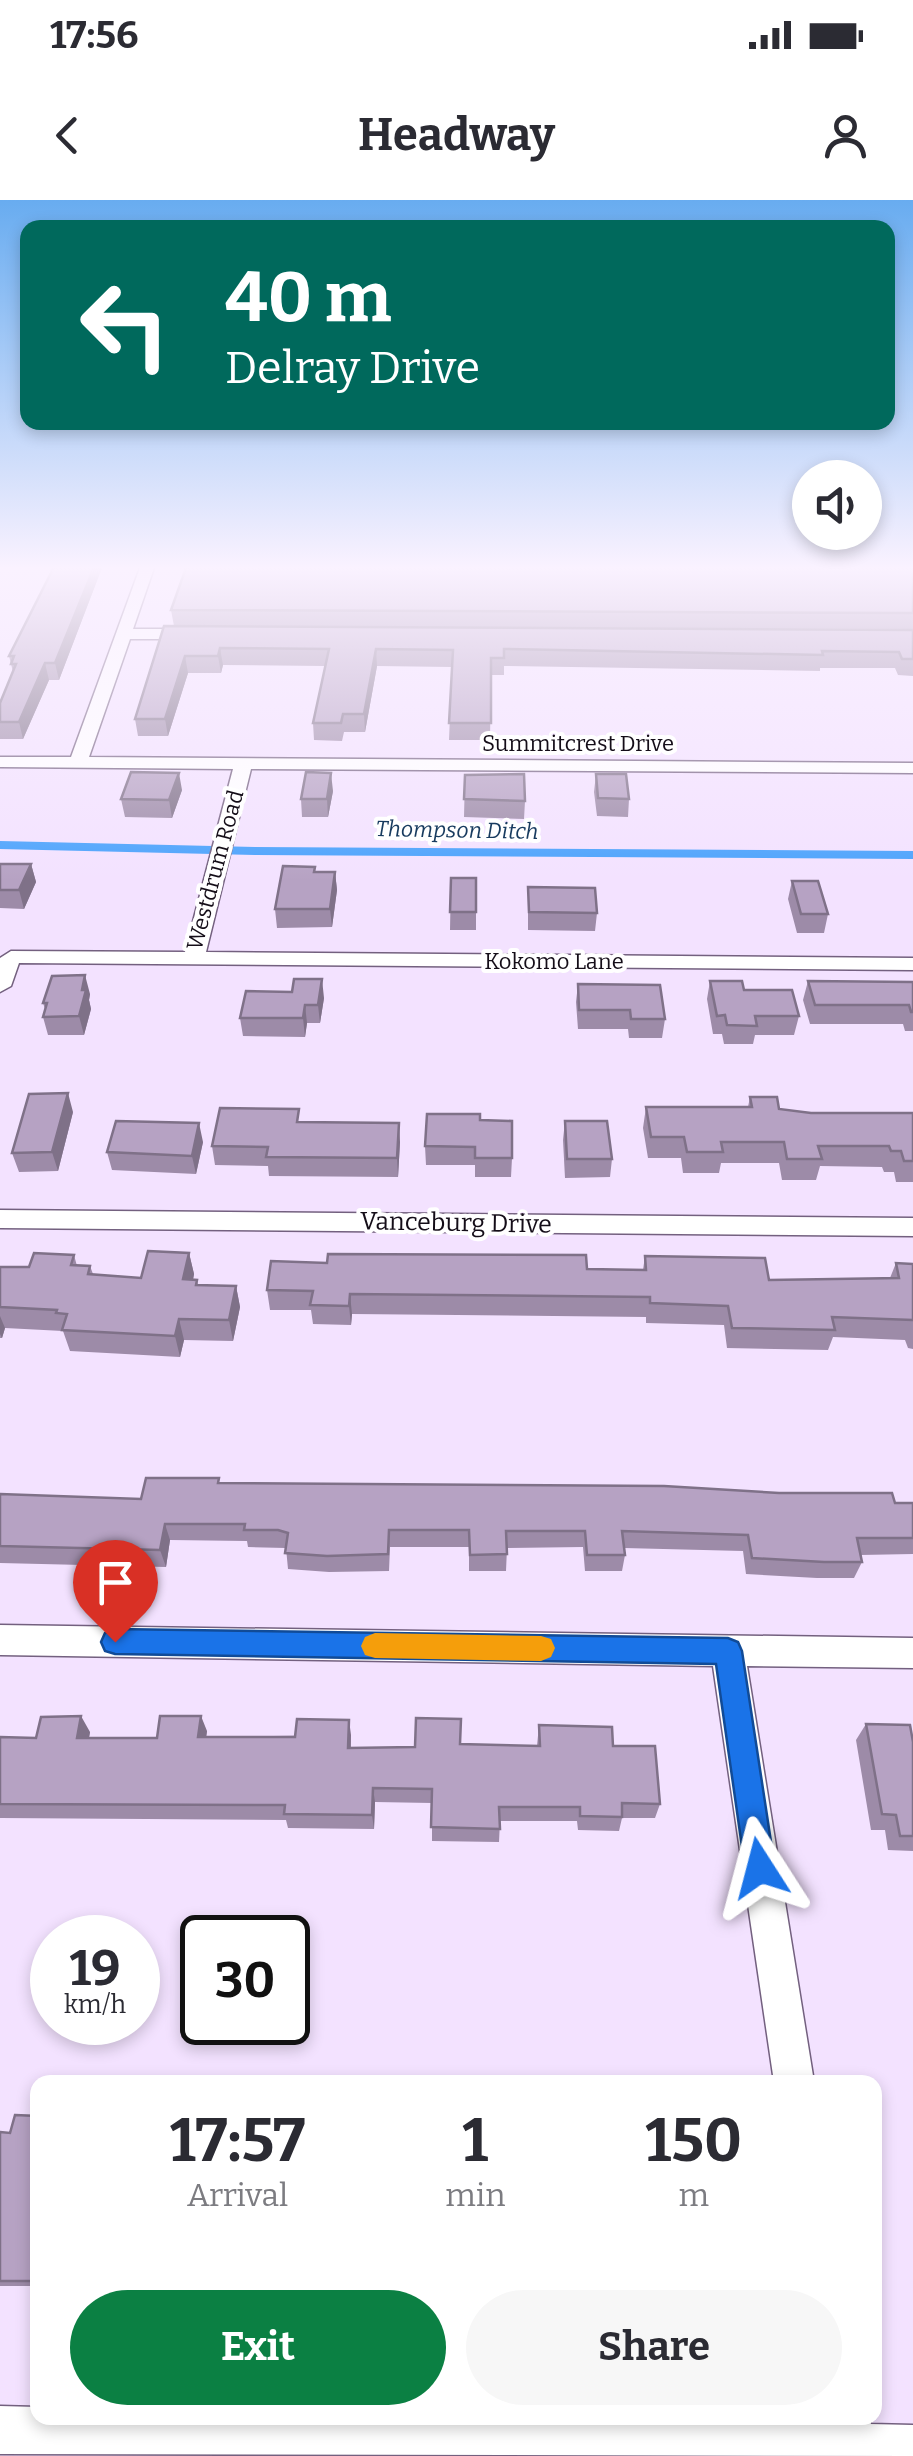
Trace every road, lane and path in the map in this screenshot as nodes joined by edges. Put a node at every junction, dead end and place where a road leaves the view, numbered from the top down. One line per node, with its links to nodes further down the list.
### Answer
1 (111, 670): 3 (street)
2 (0, 762): 3 (street, Westdrum Road)
3 (78, 763): 4 (street, Westdrum Road)
4 (243, 764): 5 (street, Summitcrest Drive); 6 (street, Westdrum Road)
5 (913, 768)
6 (194, 959): 7 (street, Kokomo Lane); 8 (street, Westdrum Road)
7 (913, 964)
8 (0, 986)
9 (0, 1218): 10 (street, Vanceburg Drive)
10 (913, 1227)
11 (0, 1640): 12 (street)
12 (728, 1651): 13 (street); 14 (street)
13 (913, 1653)
14 (793, 2075)
15 (0, 2430): 16 (street)
16 (848, 2433): 17 (street)
17 (913, 2450)

